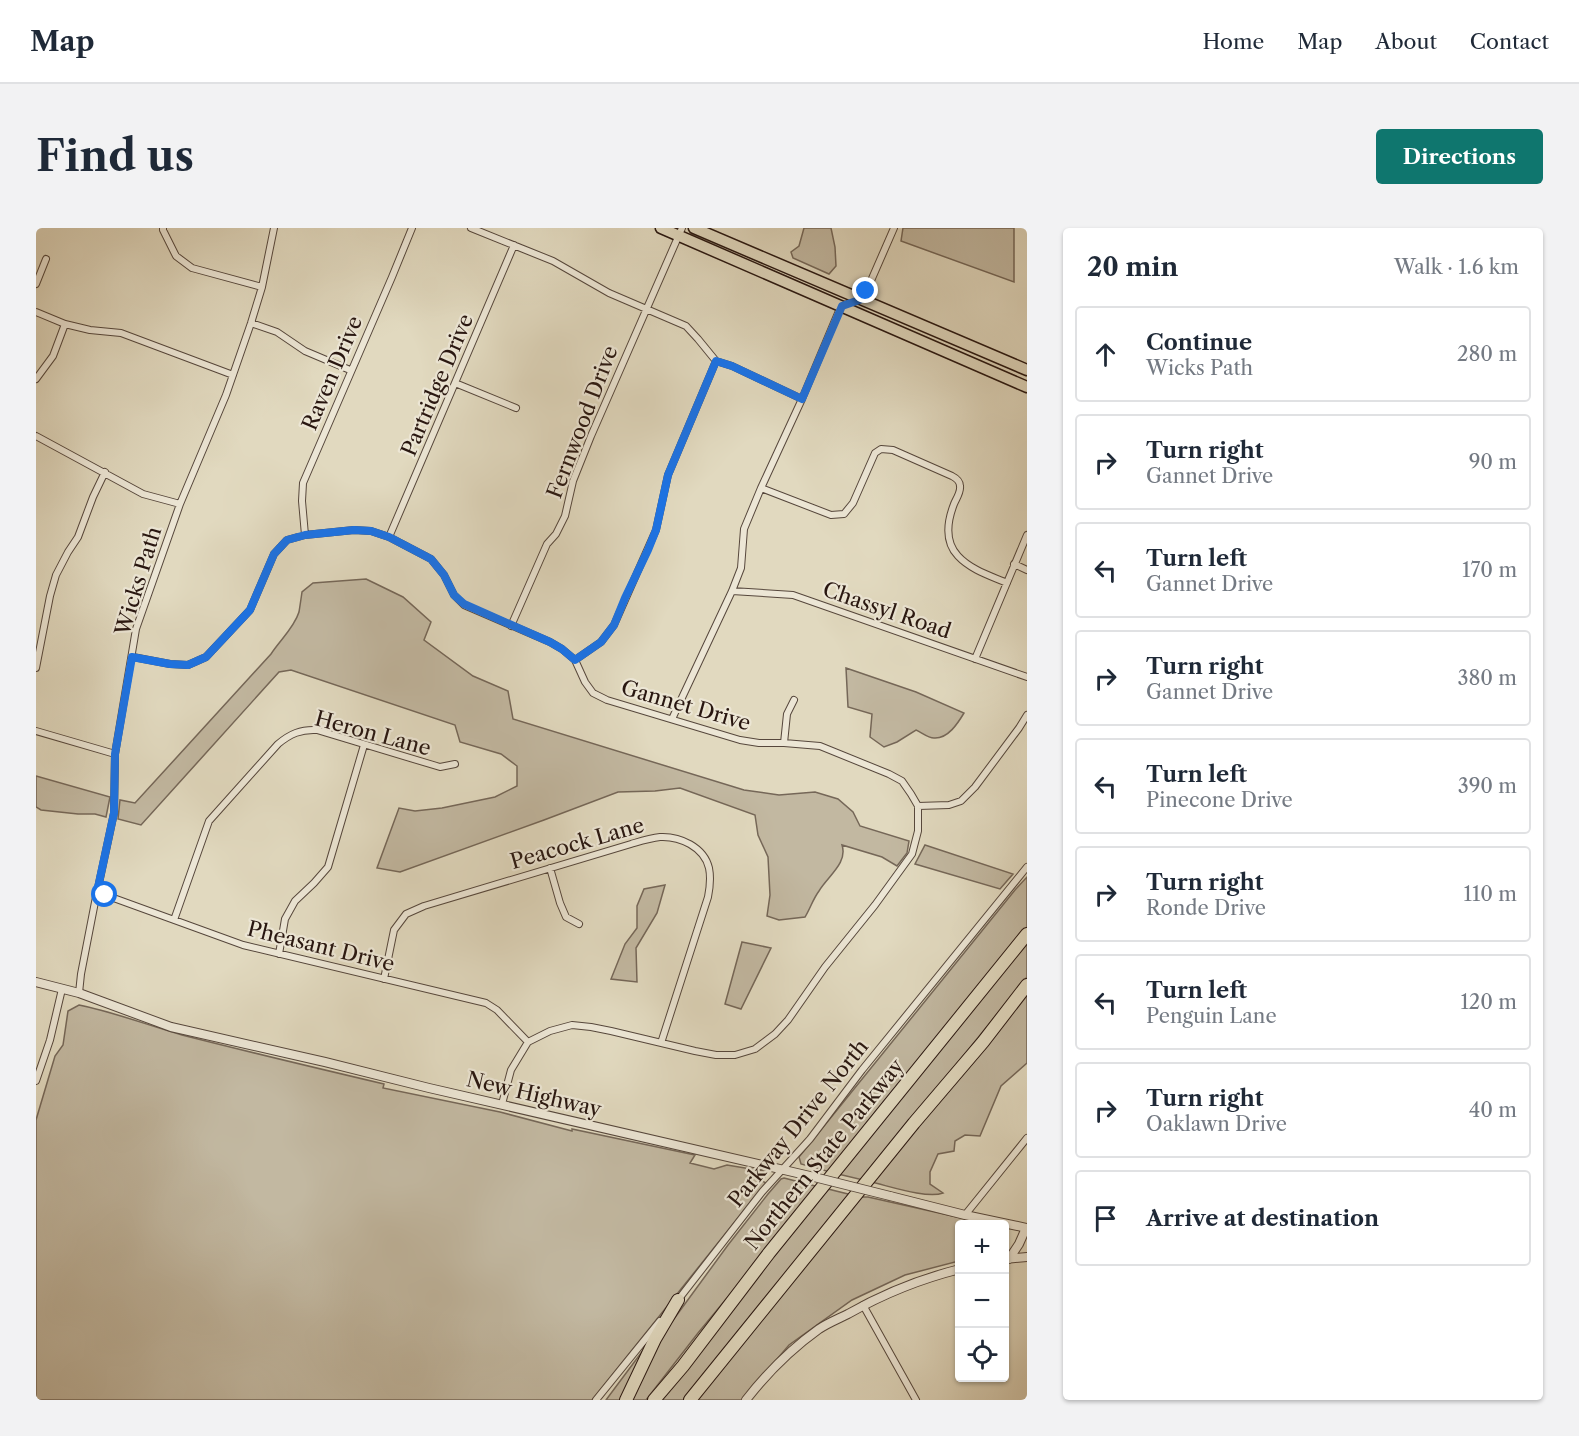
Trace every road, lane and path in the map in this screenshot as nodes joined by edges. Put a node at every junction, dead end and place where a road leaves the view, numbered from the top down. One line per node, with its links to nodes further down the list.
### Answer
1 (163, 228): 12 (street)
2 (273, 228): 12 (street, Wicks Path)
3 (412, 228): 21 (street, Raven Drive)
4 (471, 228): 9 (street)
5 (661, 228): 8 (main road)
6 (694, 228): 13 (main road)
7 (894, 228): 13 (street)
8 (680, 232): 14 (main road); 15 (street, Fernwood Drive)
9 (514, 245): 15 (street); 24 (street, Partridge Drive)
10 (46, 259): 11 (street)
11 (36, 284)
12 (262, 287): 17 (street, Wicks Path)
13 (862, 299): 14 (street); 20 (main road)
14 (842, 306): 25 (main road); 26 (street)
15 (645, 309): 19 (street); 39 (street, Fernwood Drive)
16 (36, 312): 18 (street)
17 (251, 323): 21 (street); 22 (street, Wicks Path)
18 (64, 324): 22 (street); 23 (street)
19 (716, 361): 26 (street); 42 (street)
20 (1027, 369)
21 (350, 370): 32 (street, Raven Drive)
22 (233, 375): 31 (street, Wicks Path)
23 (36, 379)
24 (455, 383): 27 (street); 34 (street, Partridge Drive)
25 (1027, 387)
26 (802, 399): 30 (street)
27 (516, 408)
28 (36, 436): 29 (street)
29 (105, 472): 31 (street); 43 (street)
30 (761, 488): 37 (street); 38 (street)
31 (180, 504): 40 (street, Wicks Path)
32 (305, 535): 34 (street, Gannet Drive); 40 (street, Gannet Drive)
33 (1027, 535): 35 (street)
34 (389, 537): 39 (street, Gannet Drive)
35 (1014, 564): 36 (street); 37 (street)
36 (1027, 570)
37 (1007, 583): 41 (street)
38 (732, 591): 41 (street, Chassyl Road); 47 (street)
39 (511, 626): 42 (street, Gannet Drive)
40 (132, 657): 51 (street, Wicks Path)
41 (975, 659): 44 (street, Chassyl Road)
42 (575, 660): 47 (street, Gannet Drive)
43 (36, 668)
44 (1027, 677)
45 (794, 700): 49 (street)
46 (1027, 715): 53 (street)
47 (672, 719): 49 (street, Gannet Drive)
48 (36, 731): 51 (street)
49 (784, 743): 53 (street, Gannet Drive)
50 (364, 746): 52 (street, Heron Lane); 57 (street, Heron Lane); 60 (street)
51 (115, 754): 56 (street, Wicks Path)
52 (455, 764)
53 (918, 806): 67 (street)
54 (1027, 867): 71 (street, Parkway Drive North)
55 (550, 868): 58 (street); 61 (street, Peacock Lane); 67 (street, Peacock Lane)
56 (97, 892): 57 (street, Pheasant Drive); 65 (street, Wicks Path)
57 (174, 920): 60 (street, Pheasant Drive)
58 (579, 924)
59 (1027, 934): 82 (highway, Northern State Parkway)
60 (279, 954): 61 (street, Pheasant Drive)
61 (384, 979): 66 (street, Pheasant Drive)
62 (36, 982): 64 (street, New Highway)
63 (1027, 985): 83 (highway)
64 (62, 989): 65 (street, New Highway); 68 (street)
65 (79, 993): 69 (street, New Highway)
66 (528, 1042): 67 (street); 69 (street)
67 (661, 1043)
68 (36, 1081)
69 (502, 1104): 71 (street, New Highway)
70 (1027, 1138): 72 (street)
71 (781, 1170): 72 (street, New Highway, bridge); 78 (street, Parkway Drive North)
72 (965, 1215): 73 (street, New Highway)
73 (1027, 1228): 74 (street)
74 (1009, 1256)
75 (1027, 1257): 76 (street)
76 (1009, 1259)
77 (955, 1271): 79 (street)
78 (678, 1300): 80 (street, Parkway Drive North); 81 (highway)
79 (863, 1305): 84 (street); 85 (street)
80 (596, 1400)
81 (626, 1400)
82 (654, 1400)
83 (690, 1400)
84 (746, 1400)
85 (916, 1400)

